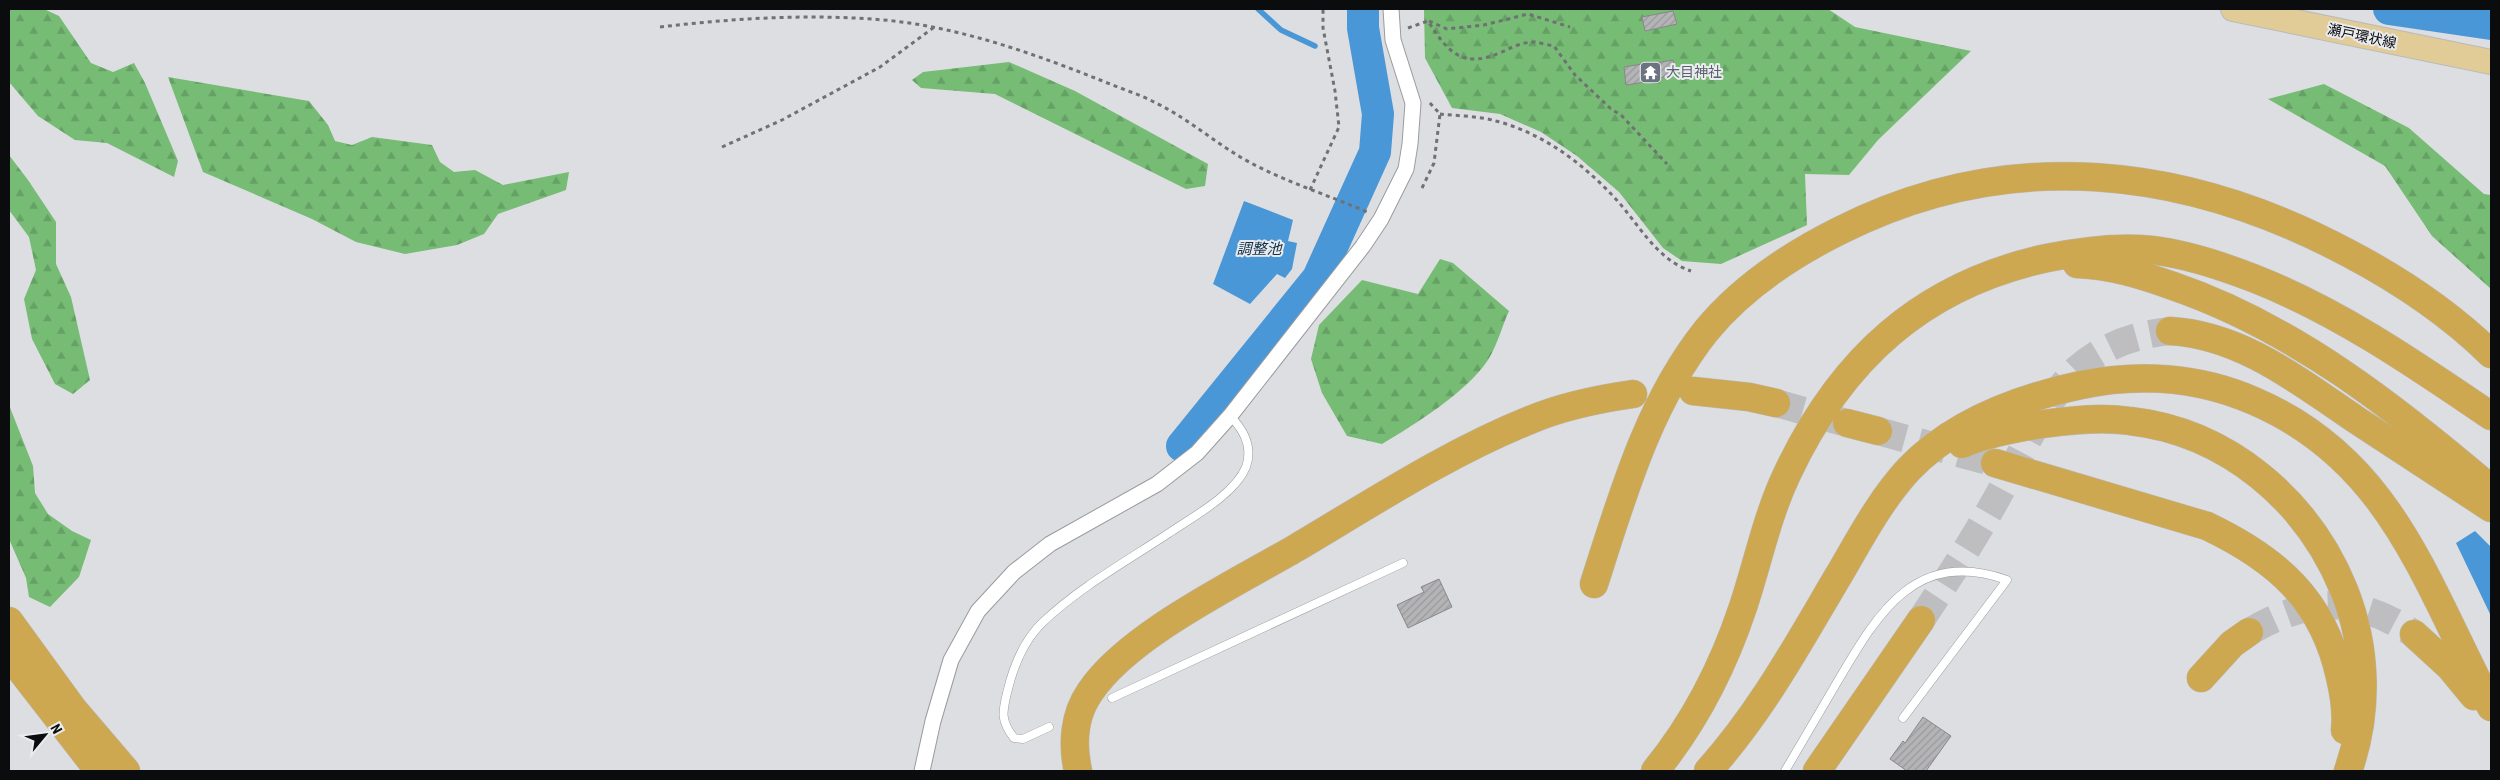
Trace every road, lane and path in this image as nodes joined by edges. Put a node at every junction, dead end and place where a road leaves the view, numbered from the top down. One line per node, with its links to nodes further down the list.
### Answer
1 (1323, 9): 15 (path)
2 (1391, 9): 8 (street)
3 (2233, 9): 9 (main road, 瀬戸環状線)
4 (1428, 21): 6 (path); 8 (path); 13 (path)
5 (660, 27): 7 (path)
6 (1570, 27)
7 (933, 28): 12 (path); 15 (path)
8 (1393, 34): 10 (street)
9 (2491, 62)
10 (1413, 103): 11 (path); 16 (street)
11 (1440, 114): 14 (path); 18 (path)
12 (722, 147)
13 (1667, 164)
14 (1422, 188)
15 (1310, 190): 16 (path)
16 (1381, 219): 24 (street)
17 (2003, 270): 25 (highway); 29 (highway); 49 (highway)
18 (1691, 271)
19 (2170, 331): 31 (highway)
20 (2491, 354): 33 (highway)
21 (1693, 391): 23 (highway)
22 (1633, 394): 48 (highway)
23 (1776, 404)
24 (1230, 416): 44 (lane); 47 (street)
25 (2491, 416)
26 (1847, 423): 27 (highway)
27 (1878, 431)
28 (1995, 463): 53 (highway)
29 (2491, 489)
30 (1889, 493): 41 (highway); 50 (highway); 54 (highway)
31 (2491, 508)
32 (1403, 563): 40 (lane)
33 (1594, 584)
34 (1921, 620): 52 (highway)
35 (9, 621): 46 (highway)
36 (2248, 632): 39 (highway)
37 (2414, 634): 43 (highway)
38 (9, 655): 45 (highway)
39 (2201, 678)
40 (1112, 698)
41 (2491, 707)
42 (1903, 718): 51 (lane)
43 (2491, 720)
44 (1049, 727)
45 (99, 771)
46 (126, 771)
47 (922, 771)
48 (1078, 771)
49 (1655, 771)
50 (1708, 771)
51 (1785, 771)
52 (1817, 771)
53 (2340, 771)
54 (2348, 771)

